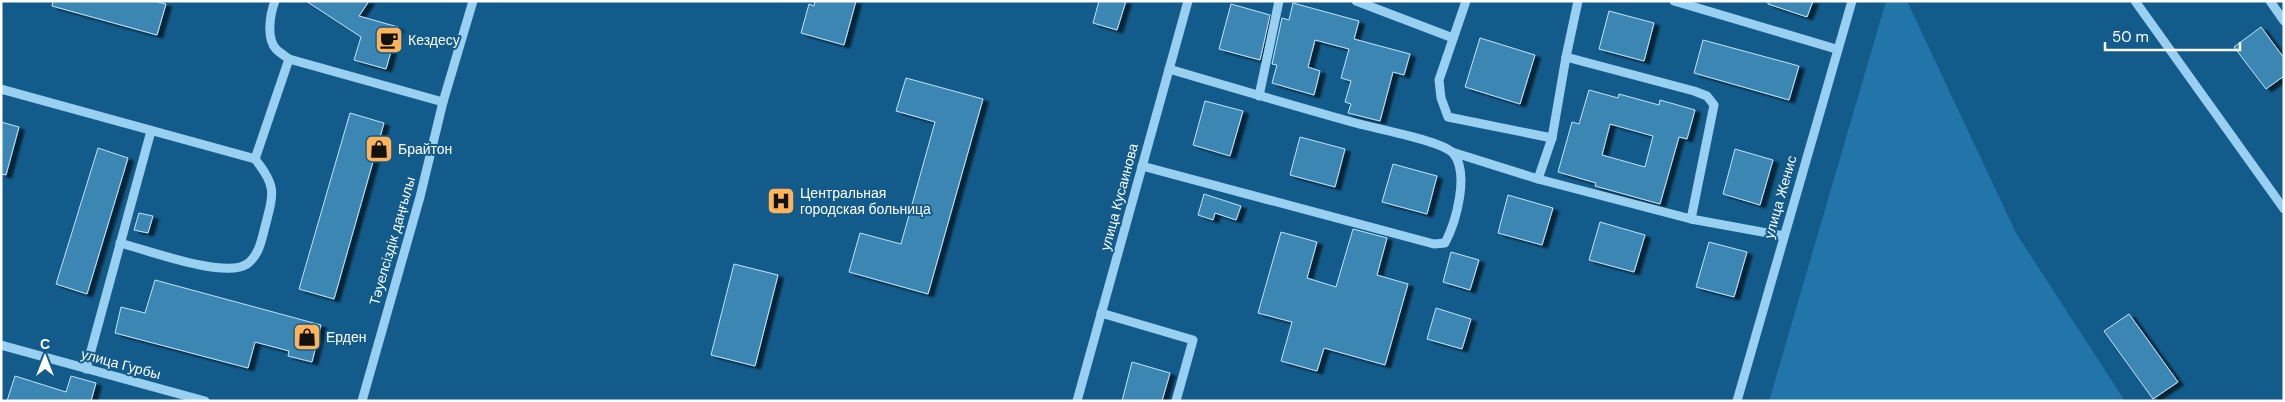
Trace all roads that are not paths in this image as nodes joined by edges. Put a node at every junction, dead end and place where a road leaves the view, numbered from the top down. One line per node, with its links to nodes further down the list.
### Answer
1 (275, 1): 16 (street)
2 (473, 1): 20 (street, Тәуелсіздік даңғылы)
3 (1188, 1): 17 (street, улица Кусаинова)
4 (1279, 1): 19 (street)
5 (1356, 1): 13 (street)
6 (1466, 1): 13 (street)
7 (1578, 1): 15 (street)
8 (1674, 1): 14 (street)
9 (1852, 1): 14 (street, улица Женис)
10 (2135, 1): 27 (street)
11 (2270, 1): 12 (street)
12 (2284, 21)
13 (1453, 38): 22 (street)
14 (1836, 49): 29 (street, улица Женис)
15 (1566, 57): 22 (street); 28 (street)
16 (289, 59): 20 (street); 24 (street)
17 (1169, 69): 19 (street); 25 (street, улица Кусаинова)
18 (1, 89): 21 (street)
19 (1259, 96): 23 (street)
20 (443, 102): 35 (street, Тәуелсіздік даңғылы)
21 (151, 131): 24 (street); 30 (street)
22 (1552, 138): 26 (street)
23 (1452, 152): 25 (street); 26 (street)
24 (256, 159): 30 (street)
25 (1142, 166): 31 (street, улица Кусаинова)
26 (1538, 180): 28 (street)
27 (2284, 209)
28 (1691, 219): 29 (street)
29 (1784, 236): 38 (street, улица Женис)
30 (120, 243): 33 (street)
31 (1101, 313): 36 (street, улица Кусаинова); 37 (street)
32 (1, 345): 33 (street, улица Гурбы)
33 (86, 369): 34 (street, улица Гурбы)
34 (205, 401)
35 (362, 401)
36 (1077, 401)
37 (1176, 401)
38 (1737, 401)

